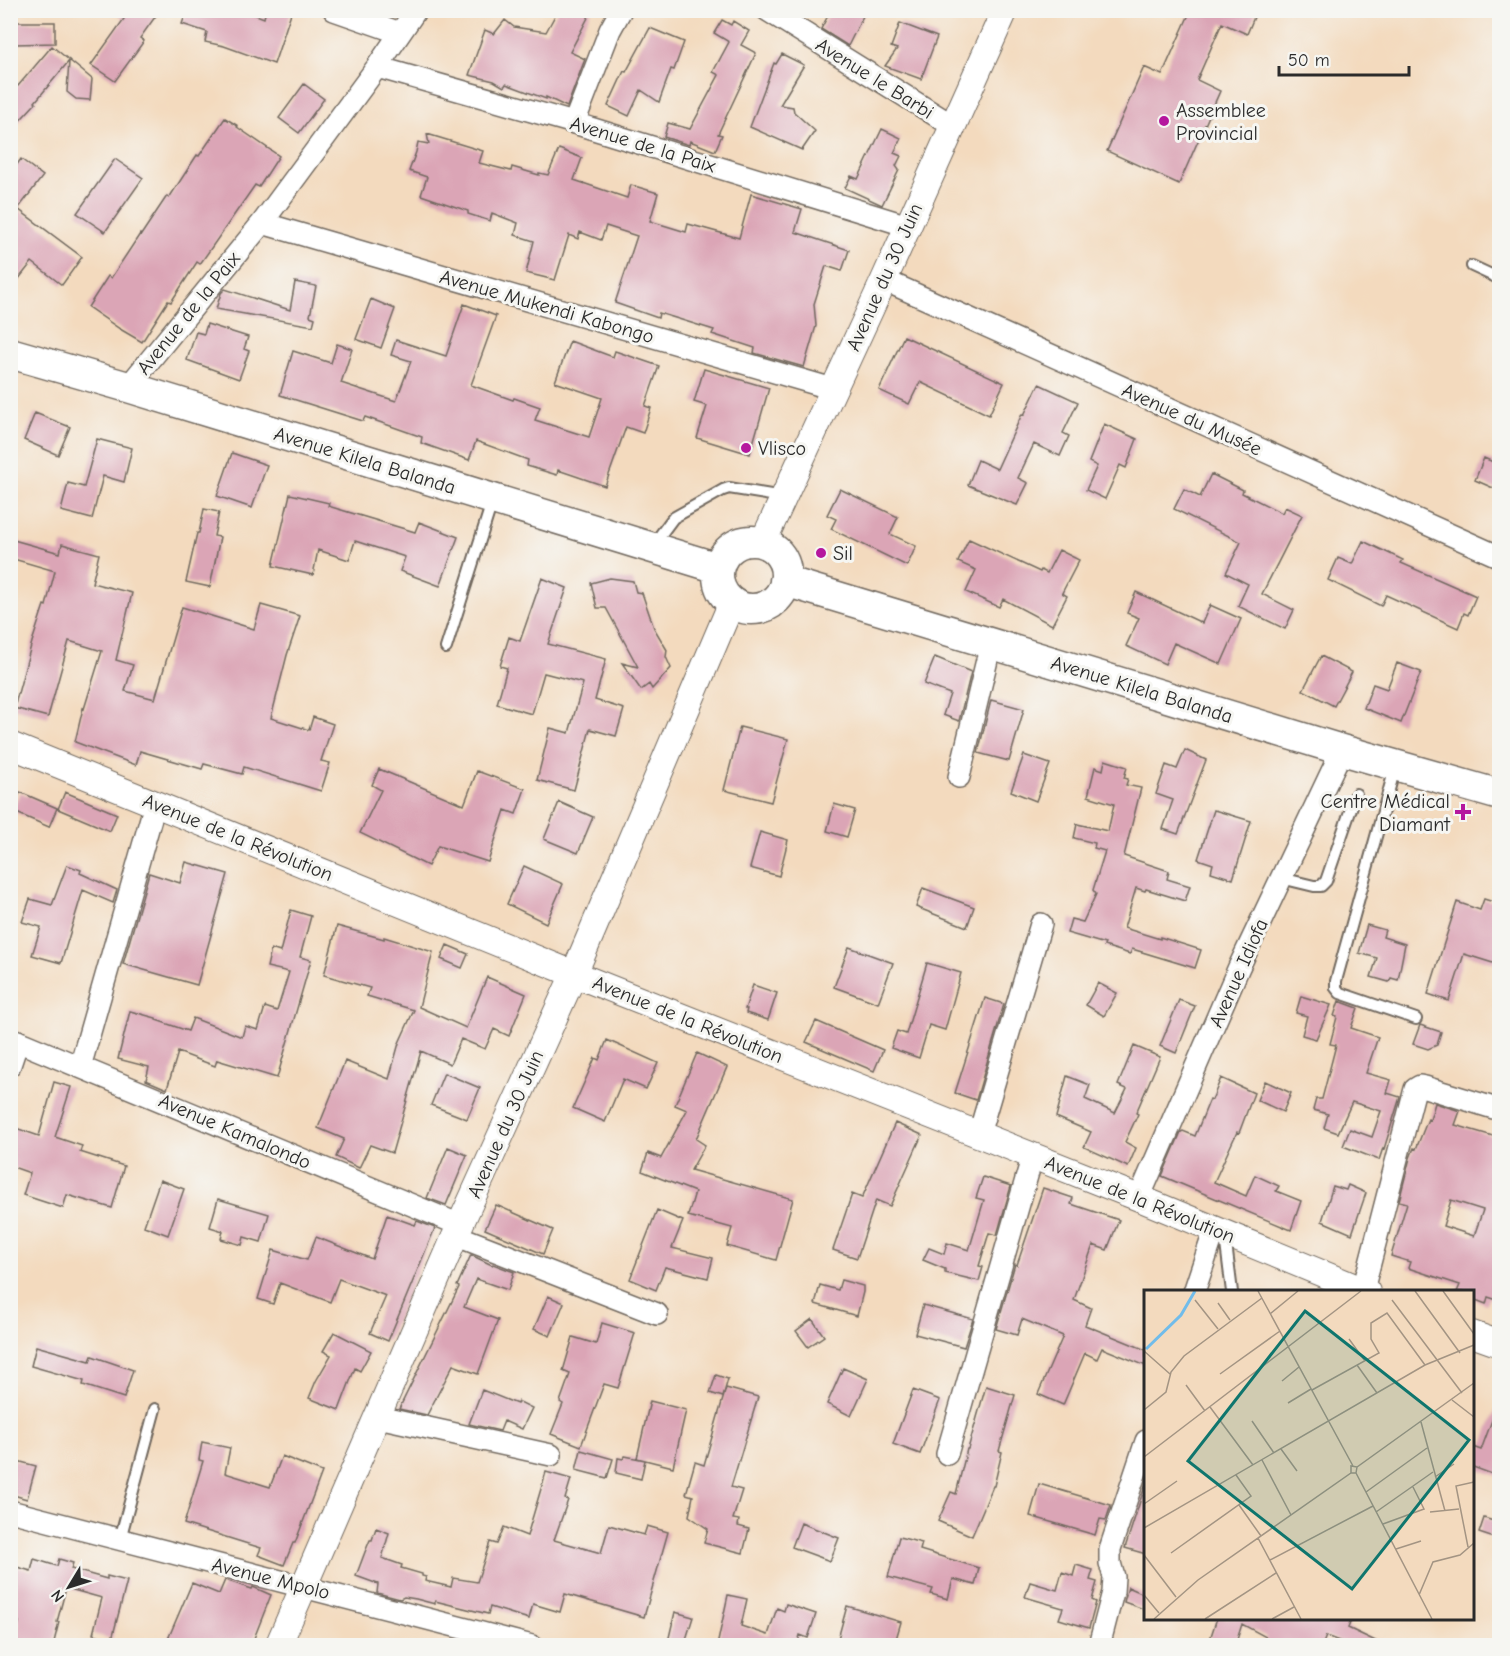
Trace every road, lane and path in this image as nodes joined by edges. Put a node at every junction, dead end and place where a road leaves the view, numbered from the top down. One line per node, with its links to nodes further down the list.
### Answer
1 (334, 10): 6 (street)
2 (416, 10): 6 (street, Avenue de la Paix)
3 (621, 10): 8 (street)
4 (767, 10): 9 (street, Avenue le Barbi)
5 (1005, 10): 9 (street, Avenue du 30 Juin)
6 (400, 33): 7 (street, Avenue de la Paix)
7 (377, 67): 8 (street, Avenue de la Paix); 10 (street, Avenue de la Paix)
8 (574, 123): 11 (street, Avenue de la Paix)
9 (953, 126): 11 (street, Avenue du 30 Juin)
10 (262, 223): 16 (street, Avenue de la Paix); 17 (street, Avenue Mukendi Kabongo)
11 (908, 226): 14 (street, Avenue du 30 Juin)
12 (1472, 266): 13 (lane)
13 (1500, 279)
14 (884, 280): 17 (street, Avenue du 30 Juin); 22 (street, Avenue du Musée)
15 (10, 352): 16 (main road, Avenue Kilela Balanda)
16 (128, 387): 19 (main road, Avenue Kilela Balanda)
17 (833, 389): 18 (street, Avenue du 30 Juin)
18 (784, 497): 20 (street, Avenue du 30 Juin); 21 (lane)
19 (493, 499): 21 (main road, Avenue Kilela Balanda); 27 (lane)
20 (763, 543): 23 (main road); 24 (main road)
21 (651, 547): 23 (main road, Avenue Kilela Balanda)
22 (1500, 557)
23 (718, 568): 25 (main road)
24 (785, 581): 25 (main road); 26 (main road, Avenue Kilela Balanda)
25 (732, 603): 37 (street, Avenue du 30 Juin)
26 (991, 644): 29 (main road, Avenue Kilela Balanda); 31 (street)
27 (446, 648)
28 (10, 745): 34 (street, Avenue de la Révolution)
29 (1342, 750): 30 (main road, Avenue Kilela Balanda); 35 (street, Avenue Idiofa)
30 (1396, 765): 33 (main road, Avenue Kilela Balanda); 38 (lane)
31 (959, 777)
32 (1356, 794): 35 (lane)
33 (1500, 795)
34 (155, 804): 37 (street, Avenue de la Révolution); 41 (street)
35 (1281, 878): 45 (street, Avenue Idiofa)
36 (1041, 924): 43 (street)
37 (574, 974): 43 (street, Avenue de la Révolution); 46 (street, Avenue du 30 Juin)
38 (1416, 1019)
39 (14, 1039): 40 (street); 41 (street, Avenue Kamalondo)
40 (10, 1065)
41 (80, 1067): 46 (street, Avenue Kamalondo)
42 (1500, 1110): 48 (street)
43 (979, 1134): 44 (street, Avenue de la Révolution)
44 (1033, 1155): 45 (street, Avenue de la Révolution); 57 (street)
45 (1139, 1198): 47 (street, Avenue de la Révolution)
46 (457, 1230): 51 (street, Avenue Kamalondo); 55 (street, Avenue du 30 Juin)
47 (1220, 1231): 48 (street, Avenue de la Révolution); 49 (street); 50 (lane)
48 (1351, 1289)
49 (1195, 1290)
50 (1232, 1290)
51 (657, 1314)
52 (1474, 1334): 53 (street)
53 (1500, 1344)
54 (155, 1409): 60 (lane)
55 (378, 1417): 58 (street); 61 (street, Avenue du 30 Juin)
56 (1144, 1447): 64 (street)
57 (947, 1454)
58 (551, 1455)
59 (10, 1511): 60 (street, Avenue Mpolo)
60 (120, 1539): 61 (street, Avenue Mpolo)
61 (305, 1587): 62 (street, Avenue du 30 Juin); 63 (street, Avenue Mpolo)
62 (278, 1646)
63 (532, 1646)
64 (1099, 1646)

